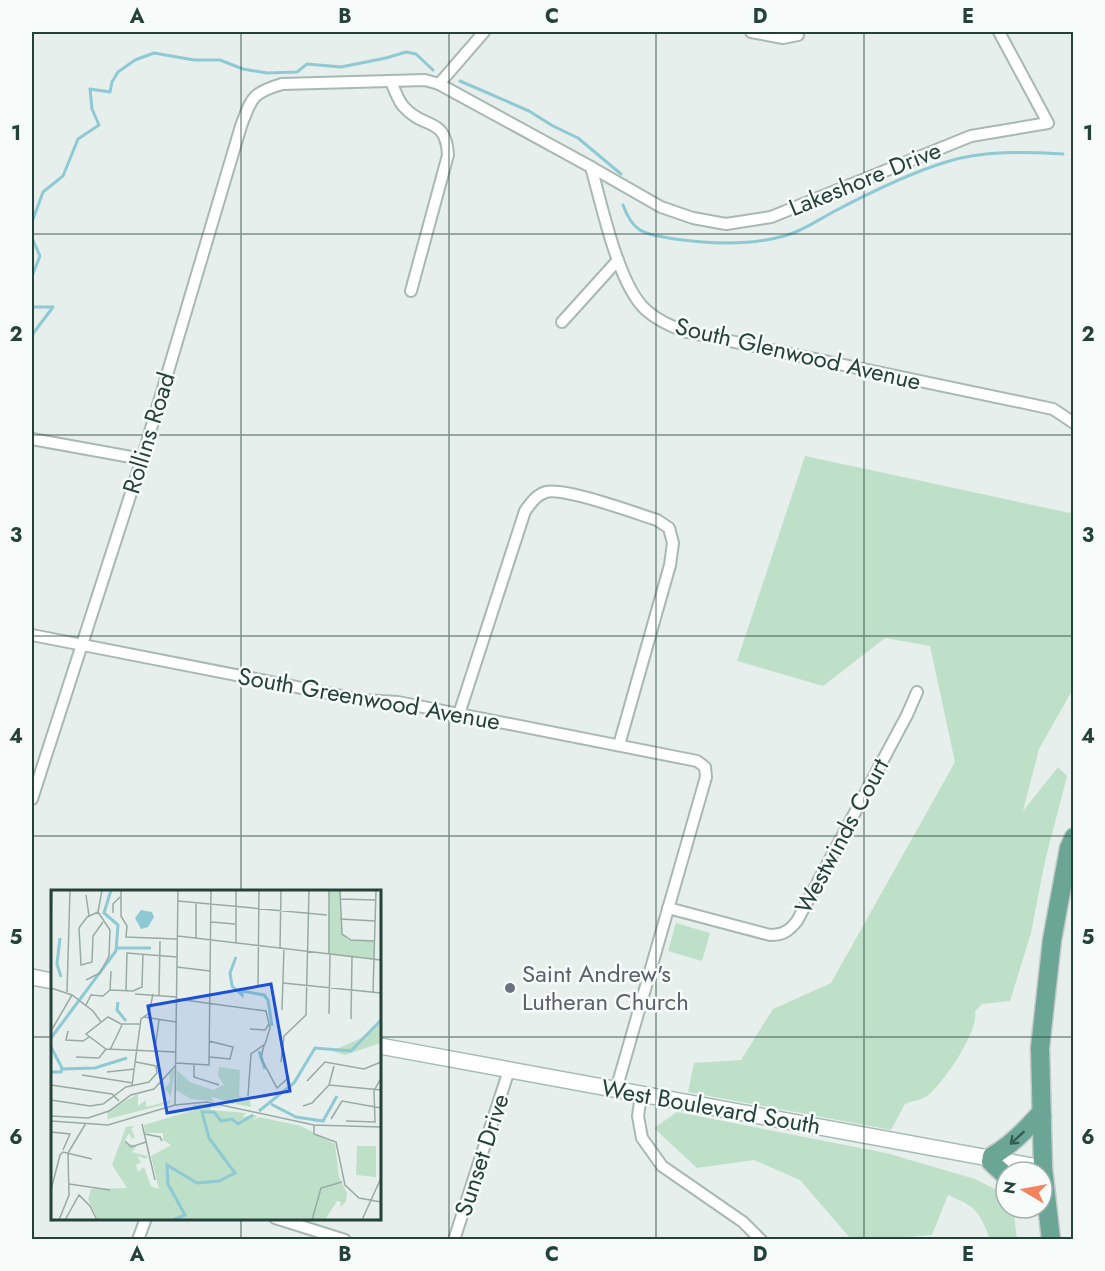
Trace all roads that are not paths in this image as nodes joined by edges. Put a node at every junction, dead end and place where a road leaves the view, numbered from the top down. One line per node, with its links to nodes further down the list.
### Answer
1 (484, 32): 6 (street)
2 (751, 32): 4 (street)
3 (999, 32): 7 (street, Lakeshore Drive)
4 (798, 35)
5 (391, 82): 6 (street); 9 (street); 13 (street, Rollins Road)
6 (439, 84): 7 (street)
7 (591, 167): 8 (street, South Glenwood Avenue)
8 (618, 260): 10 (street); 11 (street, South Glenwood Avenue)
9 (411, 291)
10 (562, 322)
11 (1074, 423)
12 (32, 439): 13 (street)
13 (142, 459): 15 (street, Rollins Road)
14 (32, 634): 15 (street, South Greenwood Avenue)
15 (82, 644): 17 (street, South Greenwood Avenue); 19 (street, Rollins Road)
16 (917, 692): 21 (street, Westwinds Court)
17 (459, 714): 18 (street, South Greenwood Avenue); 18 (street)
18 (619, 745): 21 (street, South Greenwood Avenue)
19 (32, 799)
20 (1074, 837): 28 (main road)
21 (668, 908): 26 (street)
22 (32, 977): 23 (main road)
23 (51, 981)
24 (381, 1046): 25 (main road, West Boulevard South)
25 (509, 1070): 26 (main road, West Boulevard South); 38 (street, Sunset Drive)
26 (616, 1090): 27 (main road, West Boulevard South)
27 (641, 1095): 29 (main road, West Boulevard South); 39 (street)
28 (1042, 1116): 29 (main road, one-way to 29); 31 (main road)
29 (991, 1159): 30 (main road, West Boulevard South); 32 (main road)
30 (997, 1160)
31 (1042, 1160)
32 (994, 1165)
33 (145, 1220): 36 (street)
34 (282, 1220): 37 (street)
35 (1049, 1221): 40 (main road)
36 (138, 1239)
37 (345, 1239)
38 (454, 1239)
39 (761, 1239)
40 (1051, 1239)

